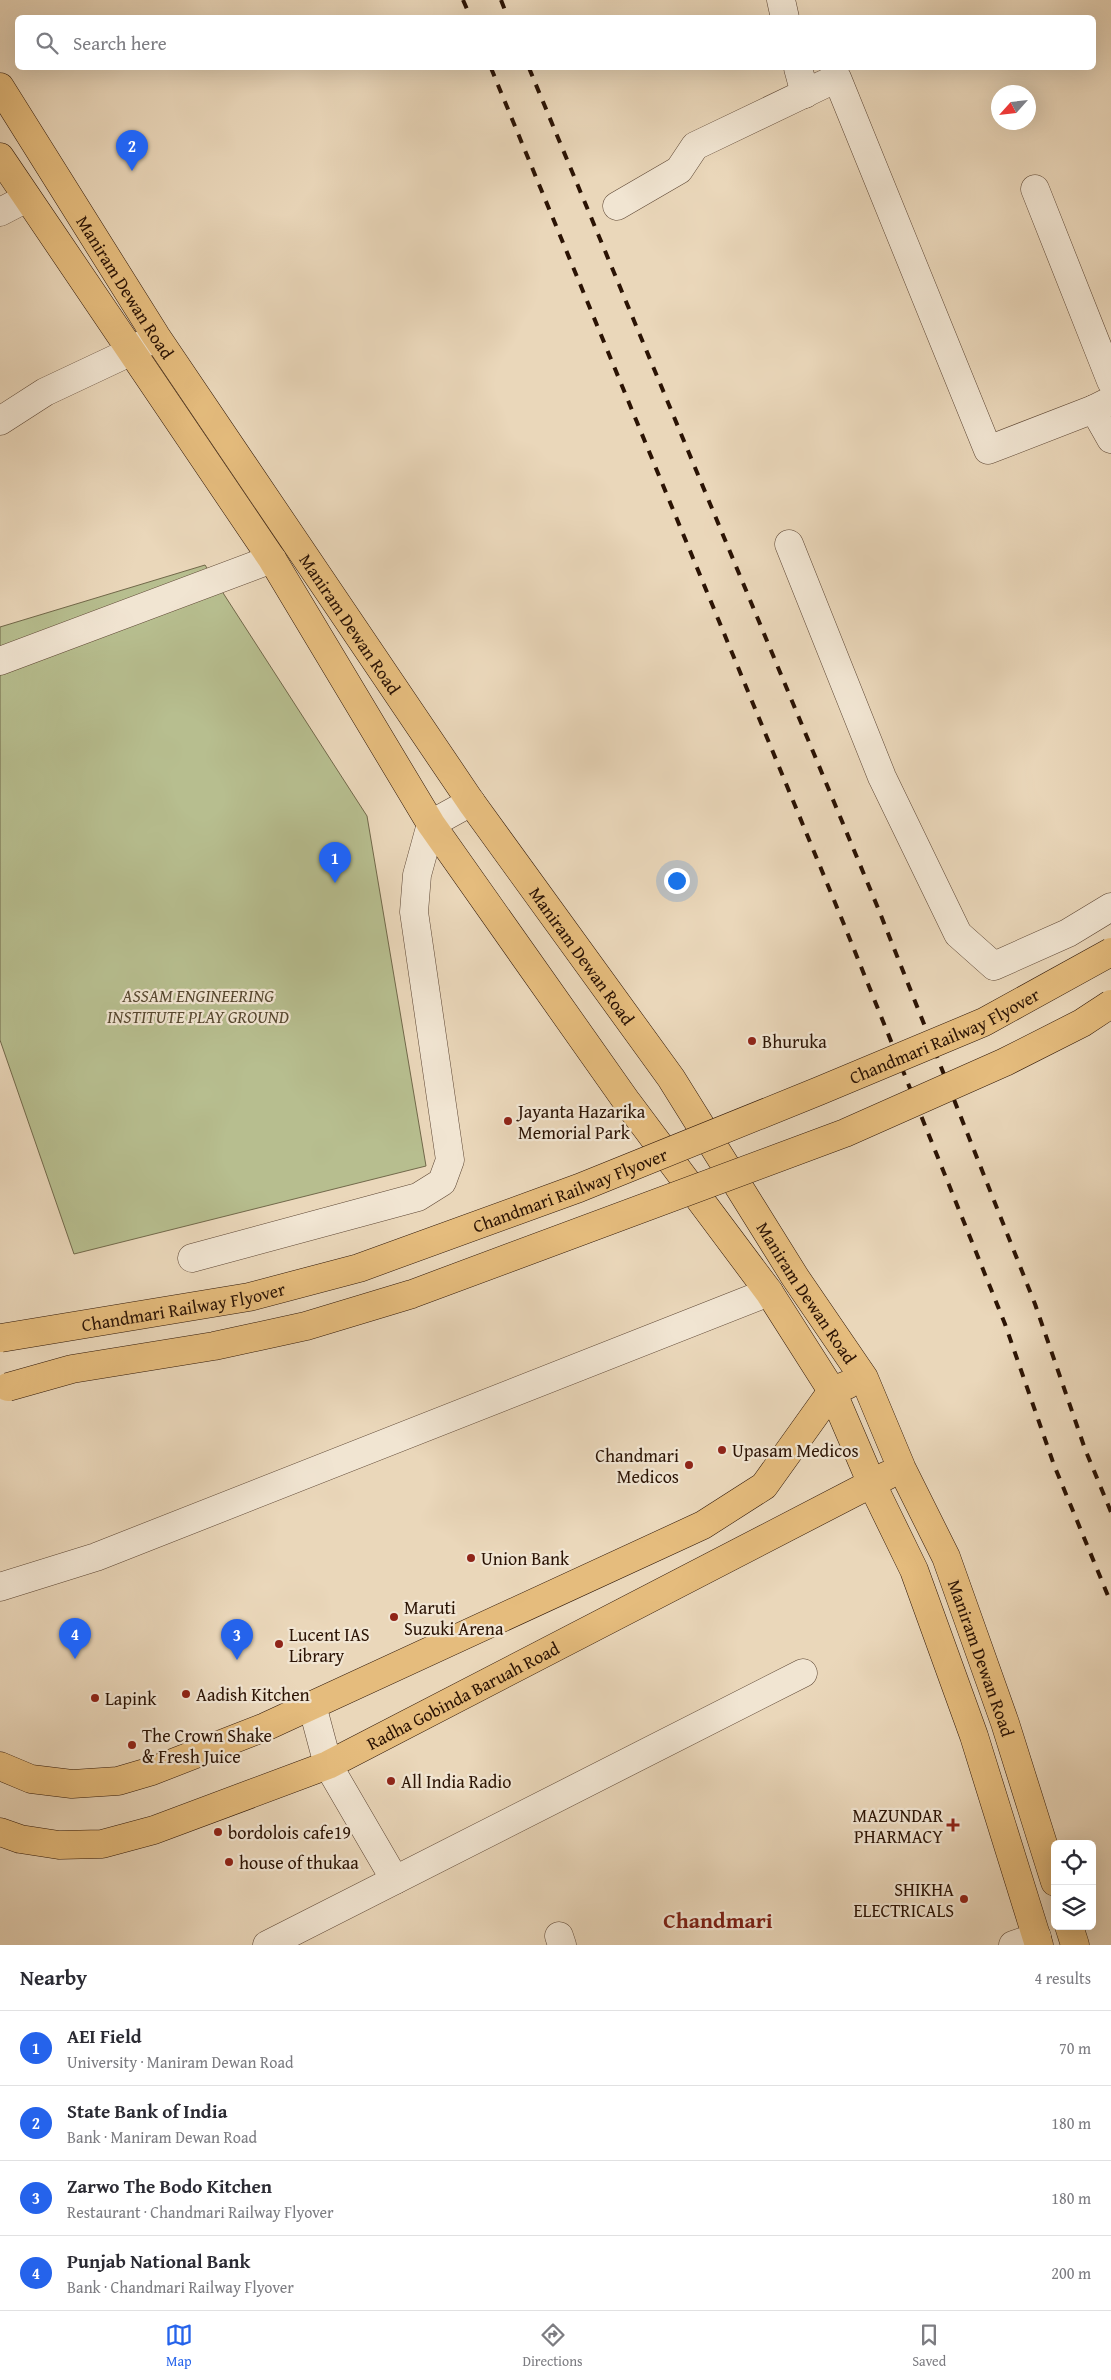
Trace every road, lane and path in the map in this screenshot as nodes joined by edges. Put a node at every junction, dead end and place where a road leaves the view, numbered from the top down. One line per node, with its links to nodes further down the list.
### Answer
1 (781, 0): 2 (street)
2 (784, 15)
3 (799, 70): 5 (street)
4 (0, 88): 11 (main road, Maniram Dewan Road)
5 (805, 94): 9 (street); 14 (street)
6 (0, 157): 8 (main road, Maniram Dewan Road)
7 (1035, 189): 13 (street)
8 (27, 198): 10 (street); 12 (main road, Maniram Dewan Road)
9 (616, 206)
10 (0, 212)
11 (156, 336): 12 (street); 20 (main road, Maniram Dewan Road)
12 (130, 352): 15 (street); 18 (main road, Maniram Dewan Road)
13 (1111, 381)
14 (1103, 405): 16 (street)
15 (0, 421)
16 (1111, 439)
17 (789, 544): 22 (street)
18 (272, 559): 19 (street); 21 (main road, Maniram Dewan Road)
19 (0, 661)
20 (471, 802): 21 (street); 28 (main road, Maniram Dewan Road)
21 (431, 824): 25 (street); 26 (main road, Maniram Dewan Road)
22 (1111, 907)
23 (1111, 952): 27 (main road, Chandmari Railway Flyover, bridge)
24 (1111, 1004): 29 (main road, bridge)
25 (192, 1258)
26 (769, 1292): 30 (main road, Maniram Dewan Road); 33 (street)
27 (1, 1338)
28 (864, 1378): 30 (main road); 31 (main road, Maniram Dewan Road)
29 (4, 1389)
30 (832, 1391): 32 (main road, Maniram Dewan Road); 35 (main road)
31 (902, 1469): 32 (main road, Radha Gobinda Baruah Road); 39 (main road, Maniram Dewan Road)
32 (871, 1482): 36 (main road, Radha Gobinda Baruah Road); 42 (main road, Maniram Dewan Road)
33 (0, 1587)
34 (803, 1673): 40 (street)
35 (312, 1705): 36 (street); 37 (main road)
36 (328, 1765): 38 (main road, Radha Gobinda Baruah Road); 40 (street)
37 (0, 1766)
38 (0, 1832)
39 (1051, 1869)
40 (395, 1880): 43 (street)
41 (1070, 1930): 44 (main road)
42 (1030, 1942)
43 (267, 1945)
44 (1074, 1945)

